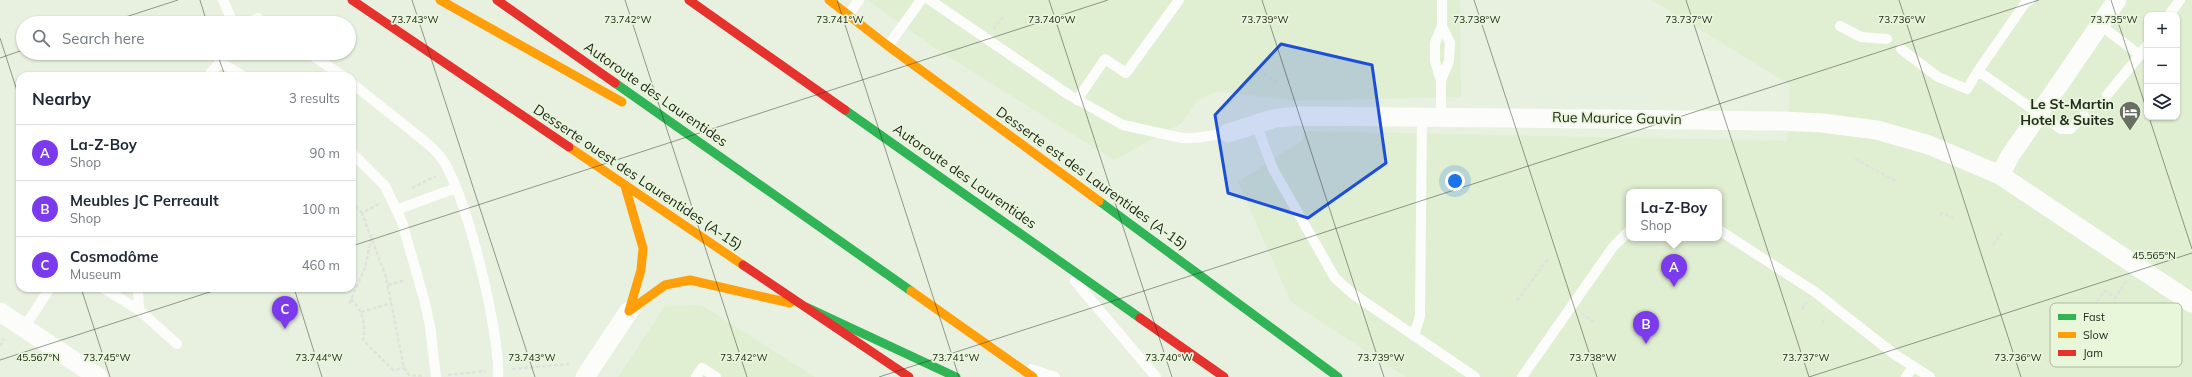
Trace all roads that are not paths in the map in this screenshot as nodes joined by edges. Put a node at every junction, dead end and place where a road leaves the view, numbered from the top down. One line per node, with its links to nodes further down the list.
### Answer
1 (223, 0): 18 (lane)
2 (352, 0): 48 (main road, Desserte ouest des Laurentides (A-15))
3 (440, 0): 46 (main road)
4 (497, 0): 46 (main road, Autoroute des Laurentides)
5 (689, 0): 22 (main road, Autoroute des Laurentides)
6 (700, 0): 22 (main road)
7 (830, 0): 17 (main road, Desserte est des Laurentides (A-15))
8 (859, 0): 17 (lane)
9 (921, 0): 24 (lane)
10 (930, 0): 38 (lane)
11 (1179, 0): 38 (lane)
12 (1442, 0): 20 (lane)
13 (2030, 0): 31 (lane)
14 (2117, 0): 19 (street)
15 (2180, 0): 16 (lane)
16 (2171, 12)
17 (849, 14): 24 (main road, Desserte est des Laurentides (A-15))
18 (230, 16)
19 (2100, 25): 27 (lane); 39 (street)
20 (1442, 26): 35 (lane); 35 (lane)
21 (1840, 26): 23 (lane)
22 (730, 29): 53 (main road, Autoroute des Laurentides)
23 (1887, 39)
24 (888, 46): 79 (main road, Desserte est des Laurentides (A-15))
25 (2145, 48): 27 (lane)
26 (1901, 49): 31 (lane)
27 (2140, 55): 37 (lane)
28 (220, 60): 32 (lane)
29 (225, 60): 33 (lane)
30 (319, 60): 34 (lane)
31 (1978, 71): 39 (lane)
32 (211, 72)
33 (239, 72)
34 (337, 72)
35 (1441, 81): 42 (lane)
36 (356, 86): 49 (lane)
37 (2107, 95)
38 (1077, 100): 44 (lane)
39 (2039, 114): 41 (lane); 47 (street)
40 (1422, 116): 42 (street, Rue Maurice Gauvin); 43 (street, Rue Maurice Gauvin); 63 (lane)
41 (2084, 116)
42 (1441, 117): 47 (street, Rue Maurice Gauvin)
43 (1256, 124): 44 (street, Rue Maurice Gauvin); 63 (lane)
44 (1228, 132)
45 (356, 157): 50 (lane)
46 (723, 158): 65 (main road, Autoroute des Laurentides)
47 (2000, 175): 57 (street, Rue Maurice Gauvin)
48 (625, 186): 58 (main road, Desserte ouest des Laurentides (A-15)); 60 (main road)
49 (456, 188): 50 (lane); 67 (lane)
50 (396, 210): 68 (lane)
51 (1722, 232): 66 (lane)
52 (1626, 234): 81 (lane)
53 (1051, 254): 77 (lane); 78 (main road, Autoroute des Laurentides)
54 (47, 292): 62 (lane)
55 (110, 292): 59 (lane)
56 (138, 292): 59 (lane)
57 (2192, 303)
58 (806, 307): 60 (main road); 73 (main road, Desserte ouest des Laurentides (A-15)); 74 (main road)
59 (139, 310): 64 (lane)
60 (629, 311): 70 (street)
61 (0, 312): 62 (street)
62 (24, 328): 69 (street)
63 (1414, 336): 80 (lane)
64 (177, 344)
65 (1012, 362): 75 (main road, Autoroute des Laurentides); 76 (lane)
66 (1913, 367): 82 (lane); 83 (lane)
67 (494, 374)
68 (440, 376)
69 (98, 377)
70 (585, 377)
71 (696, 377): 72 (lane)
72 (716, 377)
73 (909, 377)
74 (956, 377)
75 (1033, 377)
76 (1055, 377)
77 (1156, 377)
78 (1224, 377)
79 (1338, 377)
80 (1475, 377)
81 (1522, 377)
82 (1906, 377)
83 (1930, 377)

